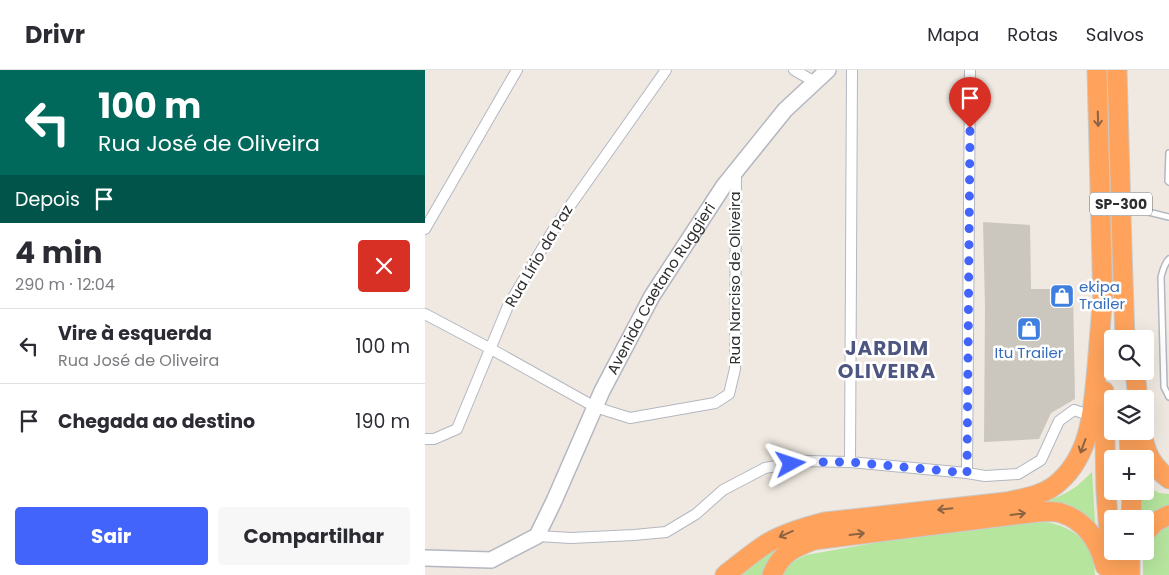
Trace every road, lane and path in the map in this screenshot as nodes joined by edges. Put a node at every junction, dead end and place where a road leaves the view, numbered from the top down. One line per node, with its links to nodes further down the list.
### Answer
1 (517, 70): 15 (street)
2 (667, 70): 22 (street, Rua Lírio da Paz)
3 (794, 70): 9 (street)
4 (828, 70): 9 (street, Avenida Caetano Ruggieri)
5 (852, 70): 28 (street)
6 (970, 70): 29 (street)
7 (1097, 70): 18 (highway, SP-300, one-way to 18)
8 (1117, 70): 13 (highway, SP-300)
9 (815, 82): 11 (street, Avenida Caetano Ruggieri)
10 (1169, 153): 12 (lane)
11 (736, 171): 24 (street, Avenida Caetano Ruggieri); 24 (street, Rua Narciso de Oliveira)
12 (1169, 182)
13 (1121, 205): 14 (lane); 16 (highway, SP-300)
14 (1169, 217)
15 (425, 229)
16 (1122, 248): 20 (highway, SP-300); 21 (highway)
17 (1169, 259): 23 (lane)
18 (1103, 294): 25 (highway); 38 (highway, SP-300)
19 (425, 314): 22 (street, Rua Narciso de Oliveira)
20 (1125, 330)
21 (1130, 330)
22 (491, 349): 24 (street, Rua Narciso de Oliveira); 26 (street, Rua Lírio da Paz)
23 (1169, 397)
24 (595, 407): 33 (street, Avenida Caetano Ruggieri)
25 (1092, 416): 29 (street); 35 (highway, one-way to 35)
26 (425, 439)
27 (1143, 440): 30 (highway)
28 (850, 462): 29 (street); 33 (street)
29 (967, 473)
30 (1169, 479)
31 (1169, 515): 32 (highway)
32 (1154, 523)
33 (537, 536): 34 (street)
34 (425, 558)
35 (725, 575)
36 (771, 575): 37 (highway, one-way to 37)
37 (1107, 575)
38 (1112, 575)

